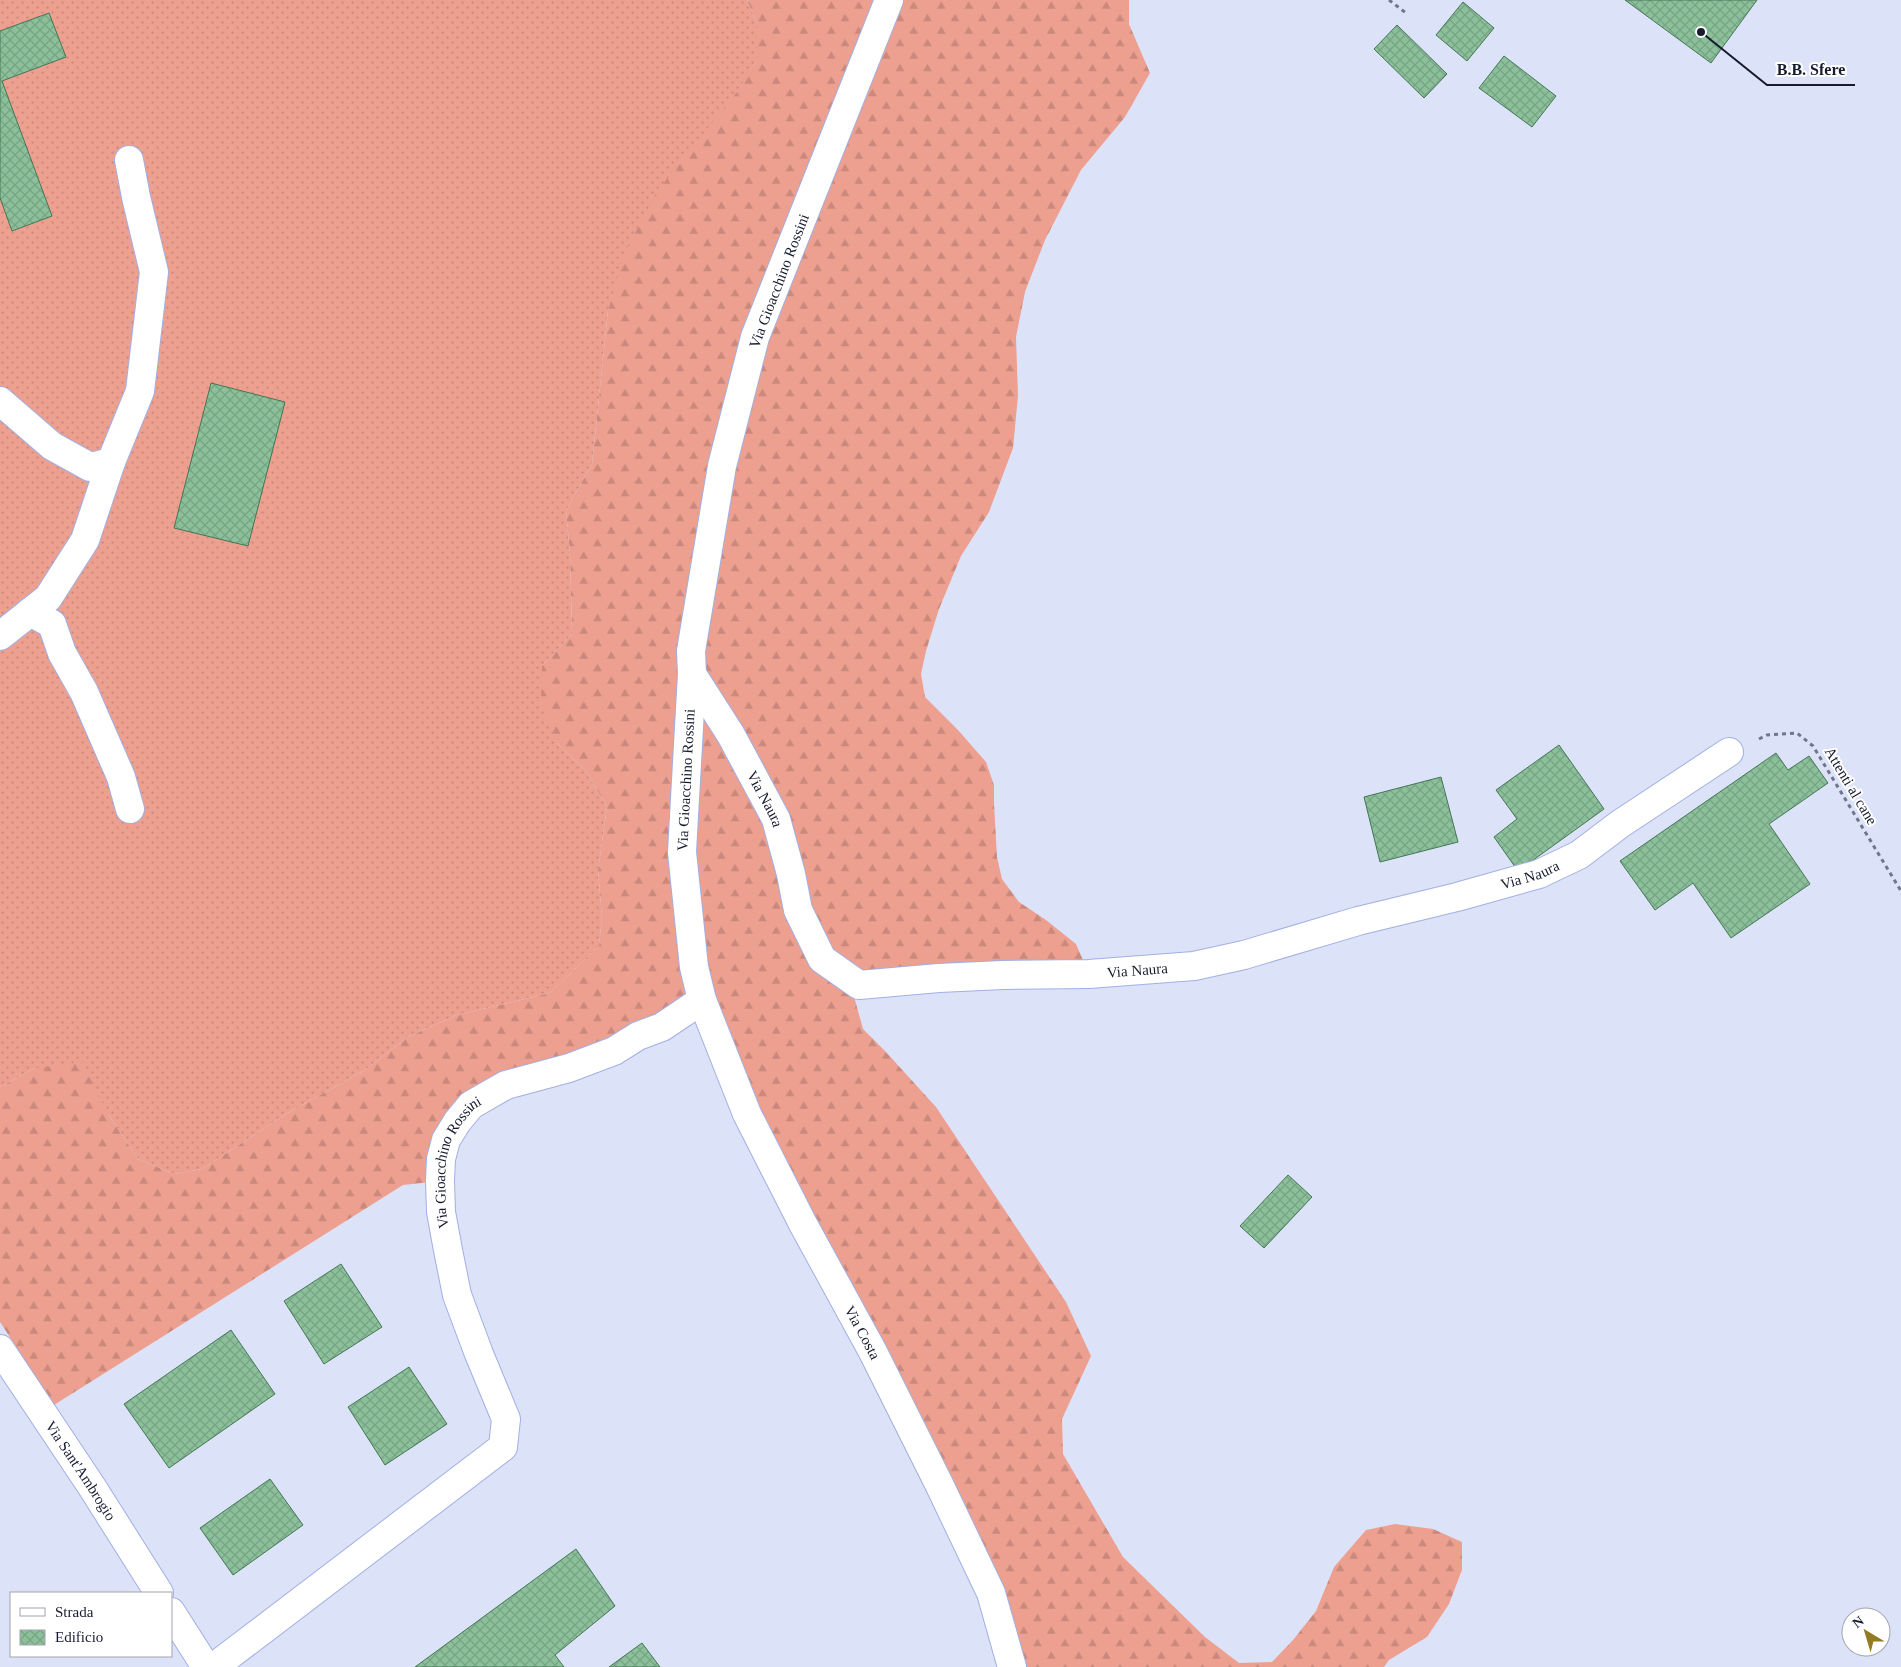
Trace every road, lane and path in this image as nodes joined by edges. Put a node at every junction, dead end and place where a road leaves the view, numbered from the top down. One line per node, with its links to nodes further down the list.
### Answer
1 (888, 0): 9 (street, Via Gioacchino Rossini)
2 (1389, 0): 3 (path)
3 (1406, 12)
4 (129, 160): 6 (street)
5 (0, 401): 6 (street)
6 (111, 462): 7 (street)
7 (30, 612): 8 (street); 11 (street)
8 (0, 636)
9 (692, 674): 10 (street, Via Naura); 13 (street, Via Gioacchino Rossini)
10 (1729, 752): 12 (path, Attenti al cane)
11 (130, 808)
12 (1901, 891)
13 (702, 1000): 18 (street, Via Gioacchino Rossini); 19 (street, Via Costa)
14 (0, 1350): 15 (street, Via Sant'Ambrogio)
15 (158, 1592)
16 (172, 1614): 17 (street)
17 (206, 1667)
18 (214, 1667)
19 (1012, 1667)

